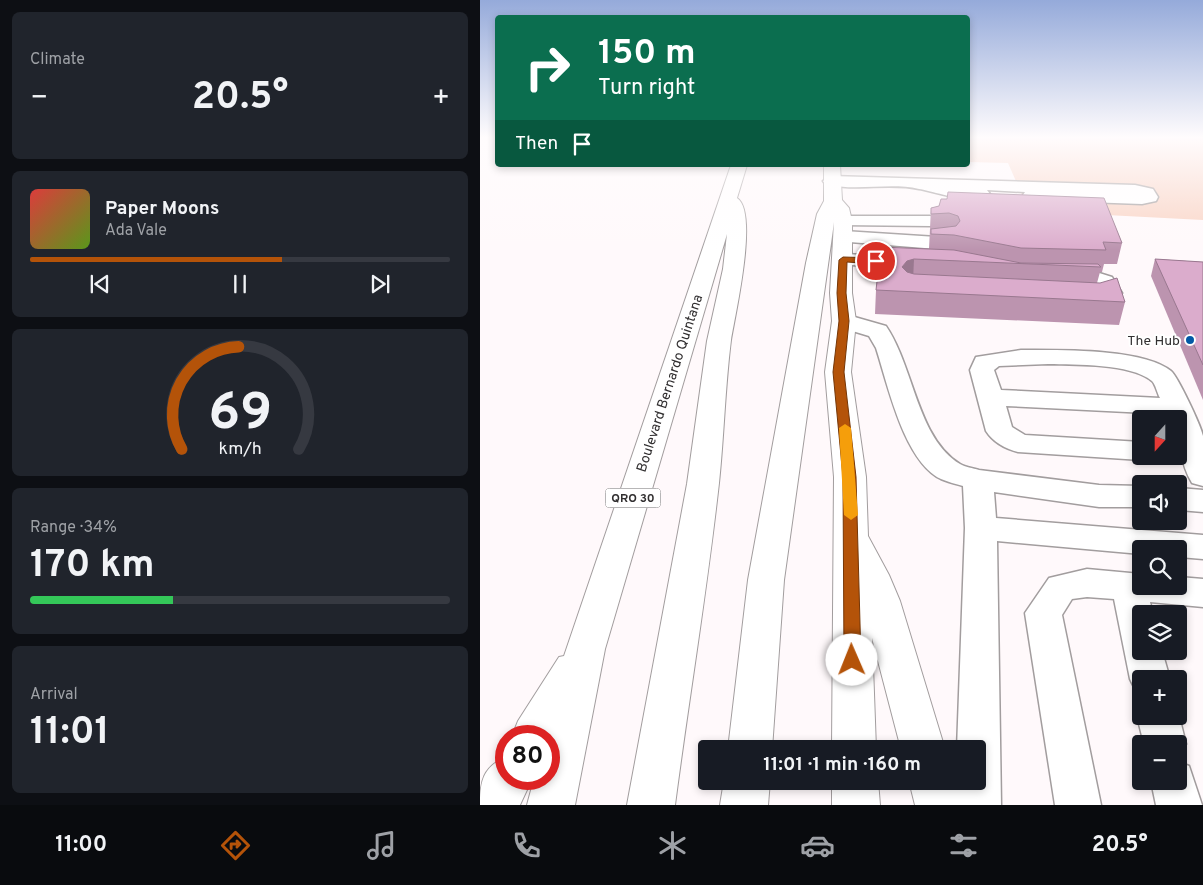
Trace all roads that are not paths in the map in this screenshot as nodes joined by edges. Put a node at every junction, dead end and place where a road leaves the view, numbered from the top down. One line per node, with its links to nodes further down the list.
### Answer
1 (734, 179): 25 (highway, Boulevard Bernardo Quintana / QRO 30); 37 (highway, Boulevard Bernardo Quintana / QRO 30)
2 (920, 183): 2 (lane); 3 (lane)
3 (837, 201): 4 (lane); 5 (lane); 6 (highway); 27 (highway)
4 (930, 222)
5 (947, 241)
6 (843, 260): 7 (lane); 10 (highway)
7 (933, 263)
8 (1047, 277): 9 (lane)
9 (1057, 296)
10 (844, 321): 15 (lane); 20 (highway)
11 (991, 397): 12 (lane); 12 (lane); 13 (lane)
12 (1177, 407): 14 (lane)
13 (1132, 450)
14 (1193, 461)
15 (978, 480): 16 (lane); 19 (lane)
16 (1132, 496)
17 (1187, 500): 18 (lane)
18 (1203, 501)
19 (981, 528): 21 (lane); 41 (lane)
20 (852, 538): 28 (highway); 29 (highway)
21 (1203, 547)
22 (1129, 587): 23 (lane); 24 (lane); 42 (lane)
23 (1203, 593)
24 (1133, 605)
25 (585, 649): 26 (highway); 36 (highway, Boulevard Bernardo Quintana / QRO 30)
26 (540, 725)
27 (751, 740)
28 (854, 740)
29 (920, 740)
30 (503, 790): 35 (highway)
31 (746, 790): 38 (highway)
32 (855, 790): 39 (highway)
33 (935, 790): 40 (highway)
34 (1175, 790): 43 (lane)
35 (494, 805)
36 (551, 805)
37 (651, 805)
38 (744, 805)
39 (856, 805)
40 (939, 805)
41 (978, 805)
42 (1078, 805)
43 (1179, 805)

